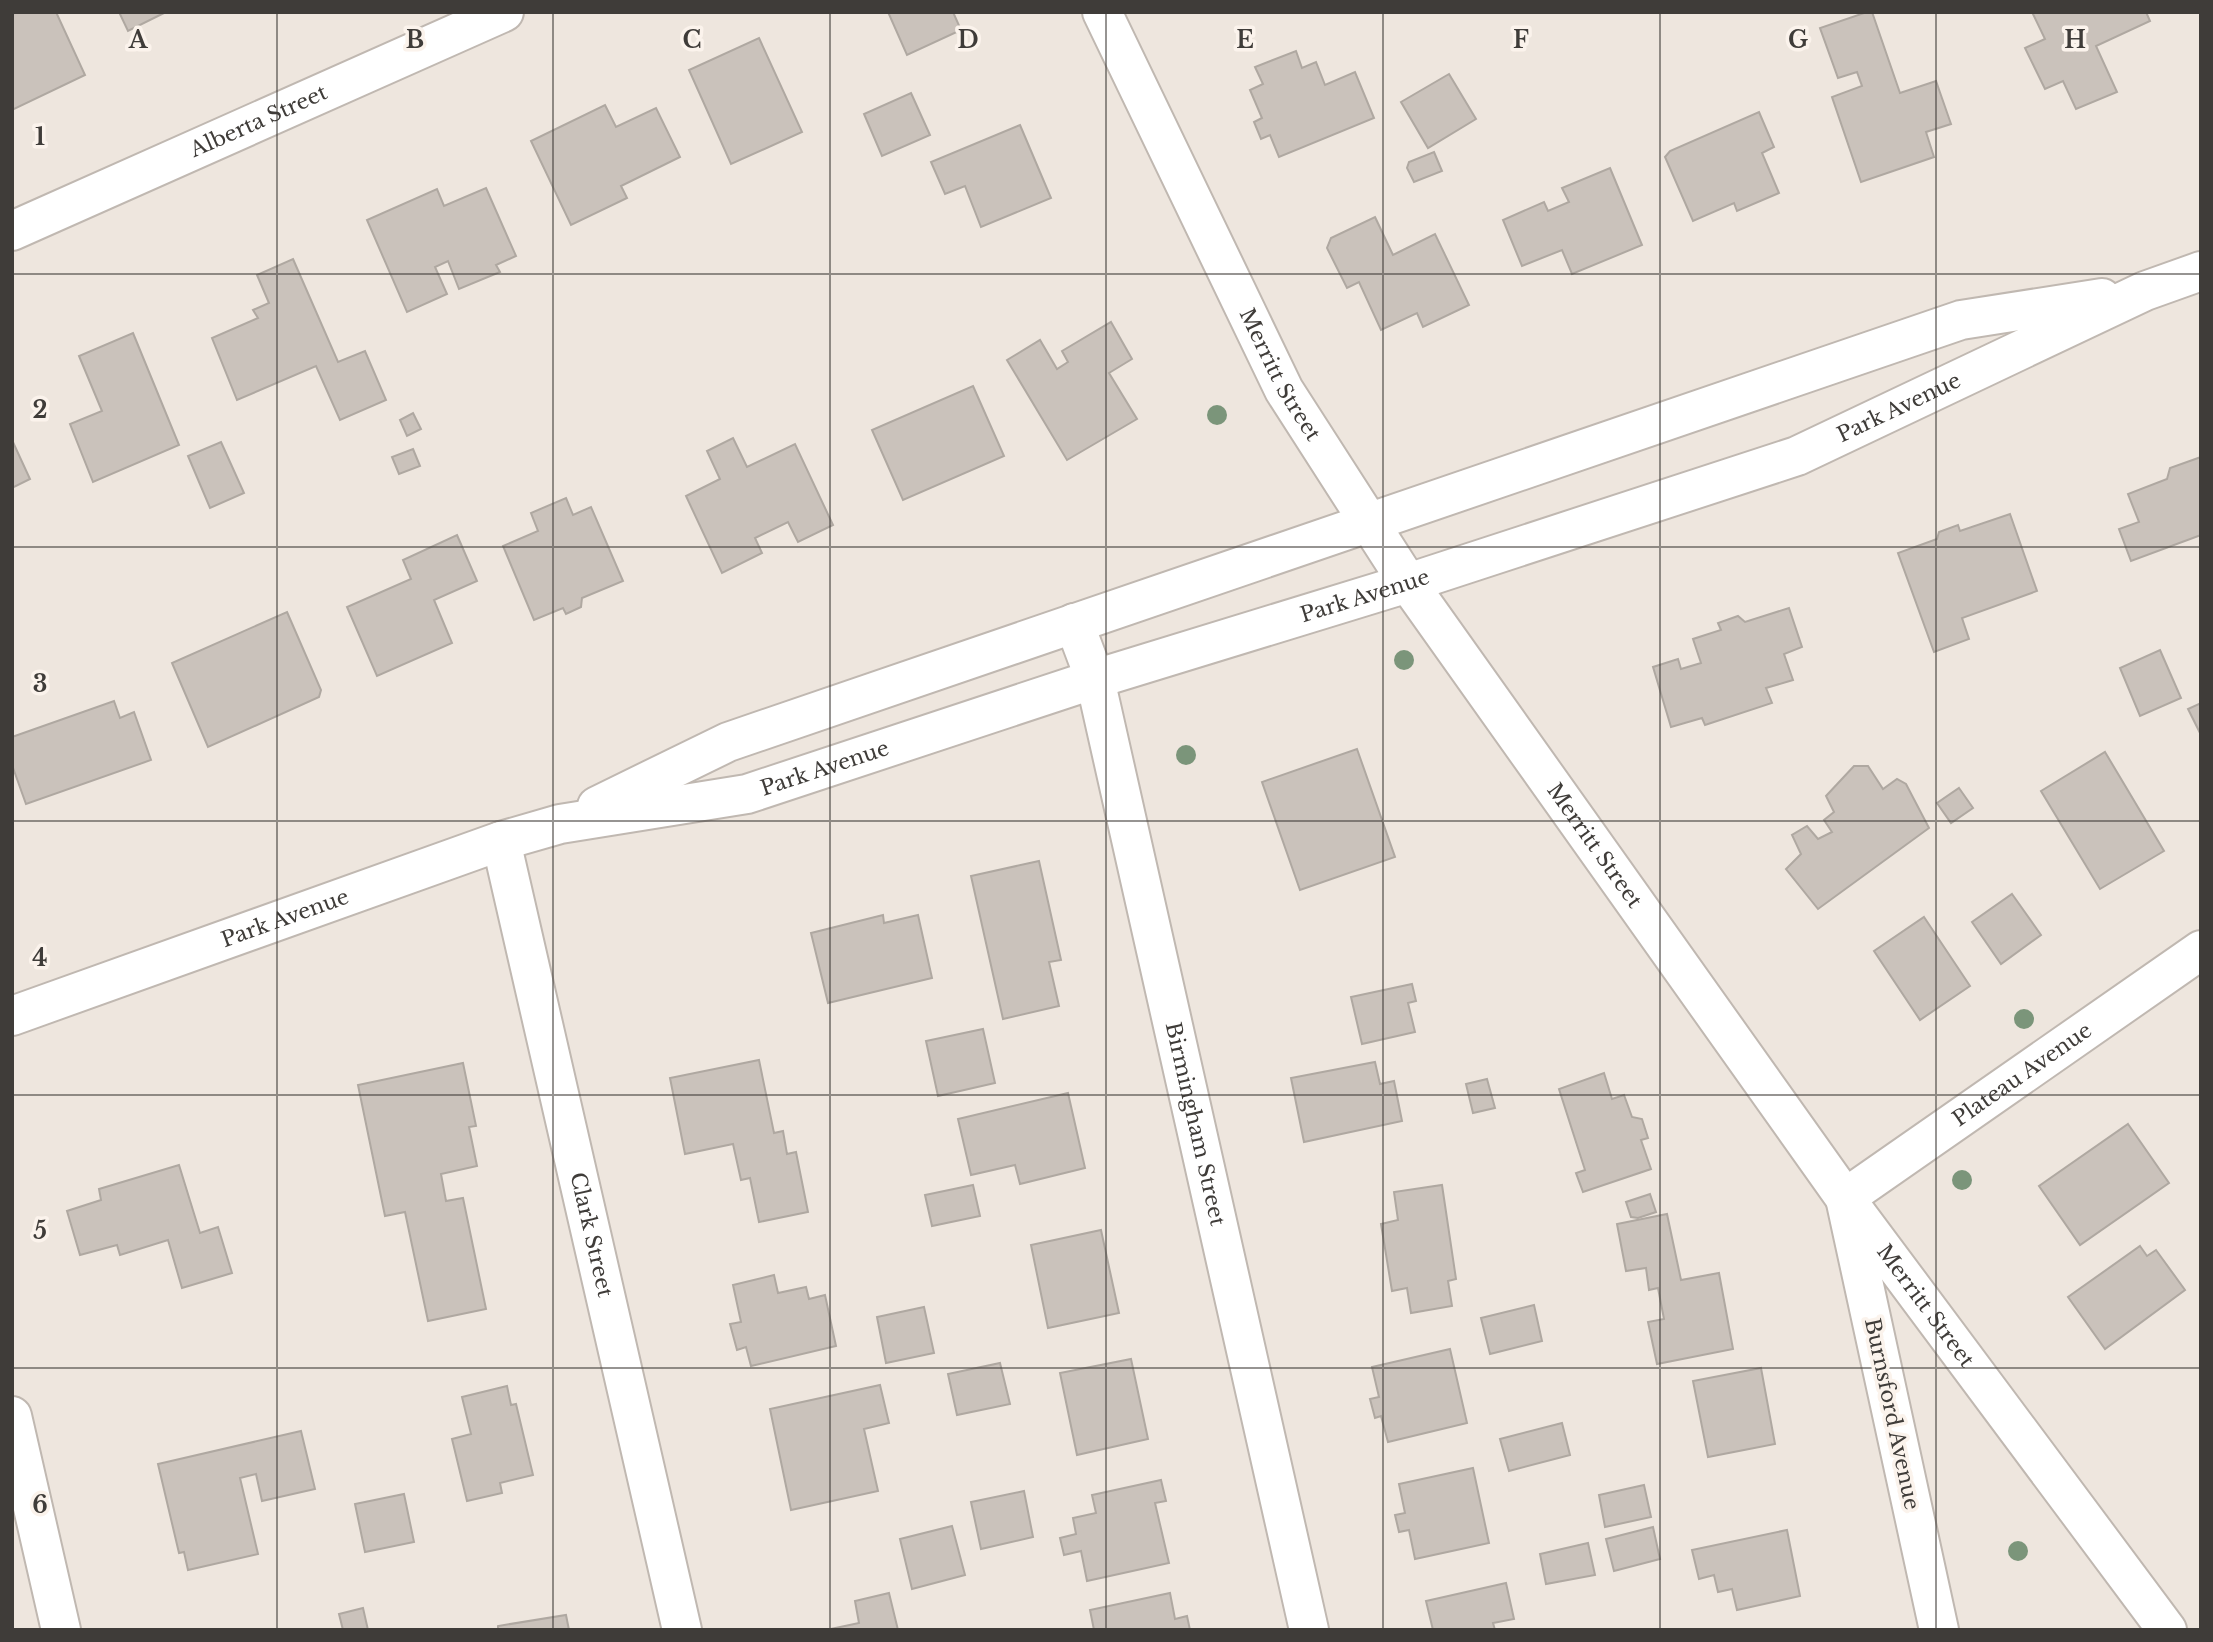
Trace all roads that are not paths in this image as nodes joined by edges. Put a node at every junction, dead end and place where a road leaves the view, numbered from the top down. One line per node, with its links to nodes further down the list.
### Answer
1 (505, 12): 3 (street, Alberta Street)
2 (1102, 12): 7 (street, Merritt Street)
3 (446, 25): 4 (street, Alberta Street)
4 (12, 231)
5 (2201, 271): 6 (street, Park Avenue)
6 (2146, 291): 7 (street, Park Avenue); 8 (street, Park Avenue)
7 (1370, 524): 8 (street, Merritt Street); 9 (street, Park Avenue)
8 (1408, 583): 10 (street, Park Avenue); 15 (street, Merritt Street)
9 (1074, 623): 10 (street, Birmingham Street); 11 (street, Park Avenue)
10 (1095, 679): 11 (street, Park Avenue); 19 (street, Birmingham Street)
11 (561, 824): 12 (street, Park Avenue)
12 (501, 841): 14 (street, Park Avenue); 18 (street, Clark Street)
13 (2201, 950): 15 (street, Plateau Avenue)
14 (12, 1016)
15 (1845, 1198): 20 (street, Burnsford Avenue); 21 (street, Merritt Street)
16 (12, 1416): 17 (street)
17 (61, 1630)
18 (682, 1630)
19 (1309, 1630)
20 (1939, 1630)
21 (2167, 1630)

